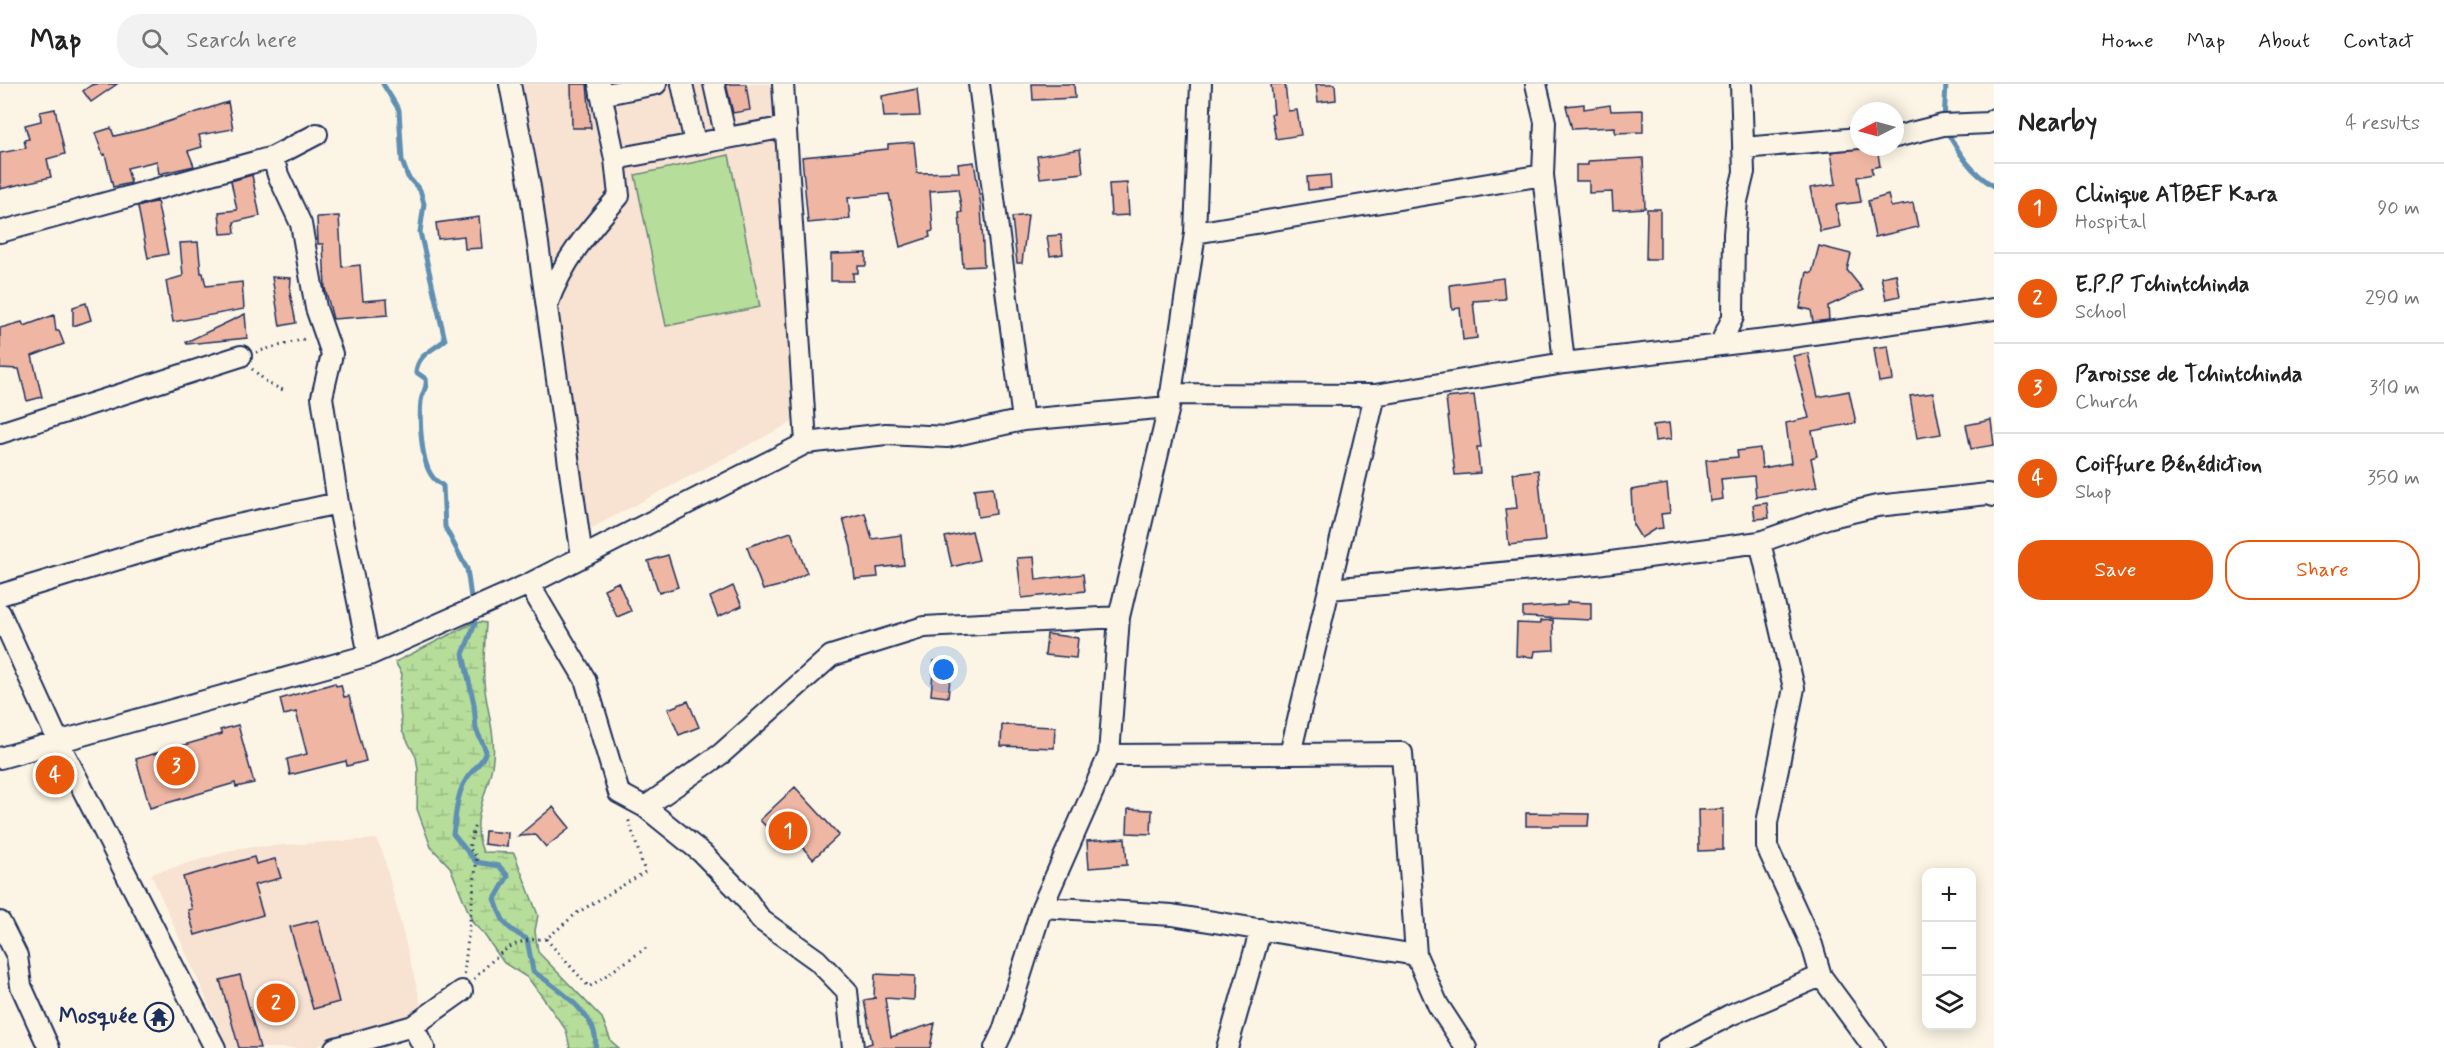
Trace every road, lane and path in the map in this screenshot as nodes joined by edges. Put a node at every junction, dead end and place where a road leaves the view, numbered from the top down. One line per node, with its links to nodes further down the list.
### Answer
1 (510, 84): 24 (street)
2 (656, 84): 10 (street)
3 (682, 84): 17 (street)
4 (714, 84): 15 (street)
5 (783, 84): 12 (street)
6 (979, 84): 33 (street)
7 (1201, 84): 23 (street)
8 (1536, 84): 21 (street)
9 (1741, 84): 18 (street)
10 (600, 89): 20 (street)
11 (1994, 119): 14 (street)
12 (786, 127): 15 (street); 35 (street)
13 (317, 134): 19 (street)
14 (1904, 134)
15 (726, 138): 17 (street)
16 (1850, 139): 18 (street)
17 (695, 143): 20 (street)
18 (1743, 148): 27 (street)
19 (273, 156): 22 (street); 26 (street)
20 (615, 159): 24 (street)
21 (1543, 175): 23 (street); 29 (street)
22 (0, 232)
23 (1196, 232): 32 (street)
24 (546, 308): 39 (street)
25 (1994, 309): 27 (street)
26 (326, 337): 28 (path); 37 (street)
27 (1720, 345): 29 (street)
28 (241, 356): 30 (path); 34 (street)
29 (1564, 363): 31 (street)
30 (283, 390)
31 (1375, 395): 32 (street); 41 (street)
32 (1169, 400): 33 (street); 44 (street)
33 (1023, 420): 35 (street)
34 (0, 433)
35 (806, 443): 39 (street)
36 (1994, 496): 38 (street)
37 (338, 503): 42 (street); 45 (street)
38 (1760, 542): 41 (street); 59 (street)
39 (582, 557): 40 (street)
40 (529, 584): 45 (street); 50 (street)
41 (1330, 589): 47 (street)
42 (0, 595)
43 (0, 614): 46 (street)
44 (1119, 617): 48 (street); 51 (street)
45 (369, 655): 46 (street)
46 (59, 743): 49 (street); 63 (street)
47 (1290, 754): 48 (street); 58 (street)
48 (1109, 755): 53 (street)
49 (0, 758)
50 (619, 793): 51 (street); 56 (path)
51 (645, 807): 66 (street)
52 (475, 824): 60 (path)
53 (1042, 907): 55 (street); 67 (street)
54 (0, 922): 62 (street)
55 (1261, 929): 58 (street); 68 (street)
56 (546, 939): 57 (path); 60 (path)
57 (649, 946)
58 (1416, 955): 69 (street)
59 (1821, 976): 70 (street); 71 (street)
60 (462, 991): 61 (street)
61 (413, 1026): 64 (street); 65 (street)
62 (49, 1048)
63 (215, 1048)
64 (334, 1048)
65 (424, 1048)
66 (853, 1048)
67 (995, 1048)
68 (1227, 1048)
69 (1466, 1048)
70 (1667, 1048)
71 (1874, 1048)

